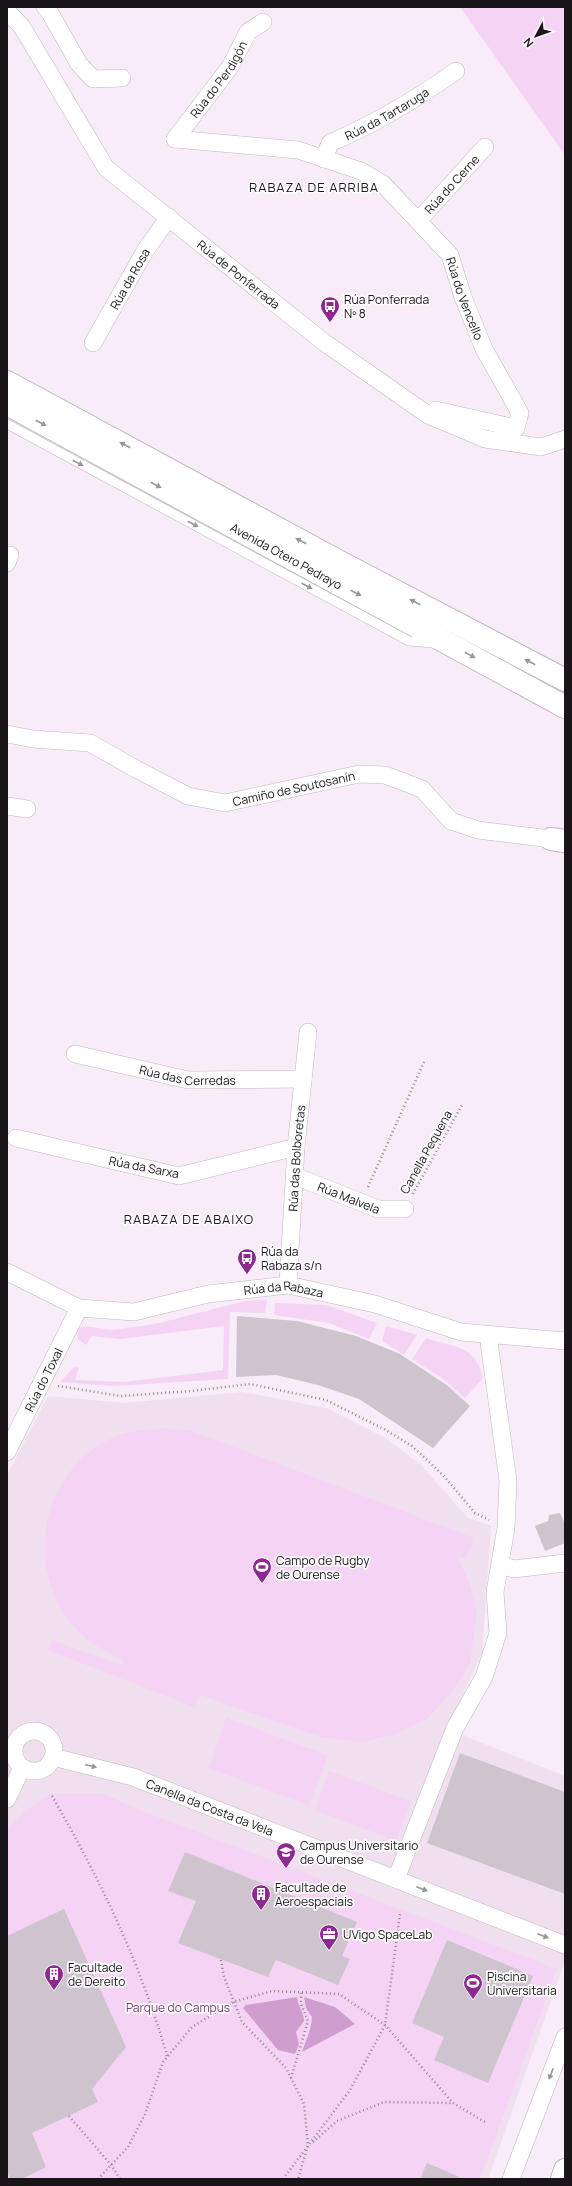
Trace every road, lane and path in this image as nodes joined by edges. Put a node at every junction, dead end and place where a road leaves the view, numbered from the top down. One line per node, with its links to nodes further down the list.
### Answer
1 (45, 7): 5 (street)
2 (7, 11): 9 (street, Rúa de Ponferrada)
3 (263, 22): 6 (street, Rúa do Perdigón)
4 (456, 71): 8 (street, Rúa da Tartaruga)
5 (122, 78)
6 (175, 139): 8 (street, Rúa do Vencello)
7 (485, 147): 10 (street, Rúa do Cerne)
8 (324, 159): 10 (street, Rúa do Vencello)
9 (169, 217): 11 (street, Rúa da Rosa); 14 (street, Rúa de Ponferrada)
10 (418, 221): 14 (street, Rúa do Vencello)
11 (93, 343)
12 (7, 382): 18 (main road, Avenida Otero Pedrayo, one-way to 12)
13 (7, 404): 17 (main road, Avenida Otero Pedrayo, one-way to 17)
14 (422, 410): 16 (street, Rúa de Ponferrada)
15 (7, 424): 17 (lane, one-way to 17)
16 (565, 439)
17 (450, 644): 19 (main road, Avenida Otero Pedrayo, one-way to 19)
18 (565, 680)
19 (565, 707)
20 (7, 734): 23 (street, Camiño de Soutosanín)
21 (7, 806): 22 (street)
22 (27, 810)
23 (560, 840)
24 (308, 1032): 27 (street, Rúa das Bolboretas)
25 (75, 1054): 27 (street, Rúa das Cerredas)
26 (424, 1062): 32 (path)
27 (303, 1079): 30 (street, Rúa das Bolboretas)
28 (462, 1103): 33 (path, Canella Pequena)
29 (16, 1138): 30 (street, Rúa da Sarxa)
30 (296, 1147): 31 (street, Rúa das Bolboretas)
31 (295, 1176): 32 (street, Rúa Malvela); 35 (street, Rúa das Bolboretas)
32 (361, 1202): 33 (street, Rúa Malvela)
33 (405, 1209)
34 (7, 1272): 36 (street, Rúa da Rabaza)
35 (288, 1285): 36 (street, Rúa da Rabaza); 37 (street, Rúa da Rabaza)
36 (79, 1308): 39 (street, Rúa do Toxal)
37 (488, 1335): 38 (street, Rúa da Rabaza); 41 (street)
38 (565, 1341)
39 (42, 1382): 40 (street, Rúa do Toxal); 41 (path)
40 (7, 1452)
41 (506, 1528): 43 (street)
42 (565, 1563): 43 (street)
43 (501, 1565): 48 (street)
44 (53, 1757): 45 (street); 45 (street); 48 (street, Canella da Costa da Vela, one-way to 48)
45 (15, 1758): 47 (street)
46 (52, 1796): 56 (path)
47 (7, 1799)
48 (396, 1879): 50 (street, Canella da Costa da Vela, one-way to 50)
49 (400, 1914): 54 (path)
50 (565, 1945)
51 (221, 1960): 53 (path)
52 (301, 1992): 53 (path); 54 (path); 57 (path)
53 (233, 2002): 56 (path); 57 (path)
54 (385, 2025): 58 (path); 61 (path)
55 (565, 2037): 68 (street, one-way to 68)
56 (167, 2057): 62 (path)
57 (291, 2078): 61 (path)
58 (452, 2103): 60 (path); 61 (path)
59 (69, 2116): 62 (path)
60 (485, 2122)
61 (308, 2146): 66 (path); 67 (path)
62 (112, 2166): 64 (path); 65 (path)
63 (565, 2170): 69 (main road)
64 (98, 2179)
65 (120, 2179)
66 (283, 2179)
67 (298, 2179)
68 (511, 2179)
69 (562, 2179)

